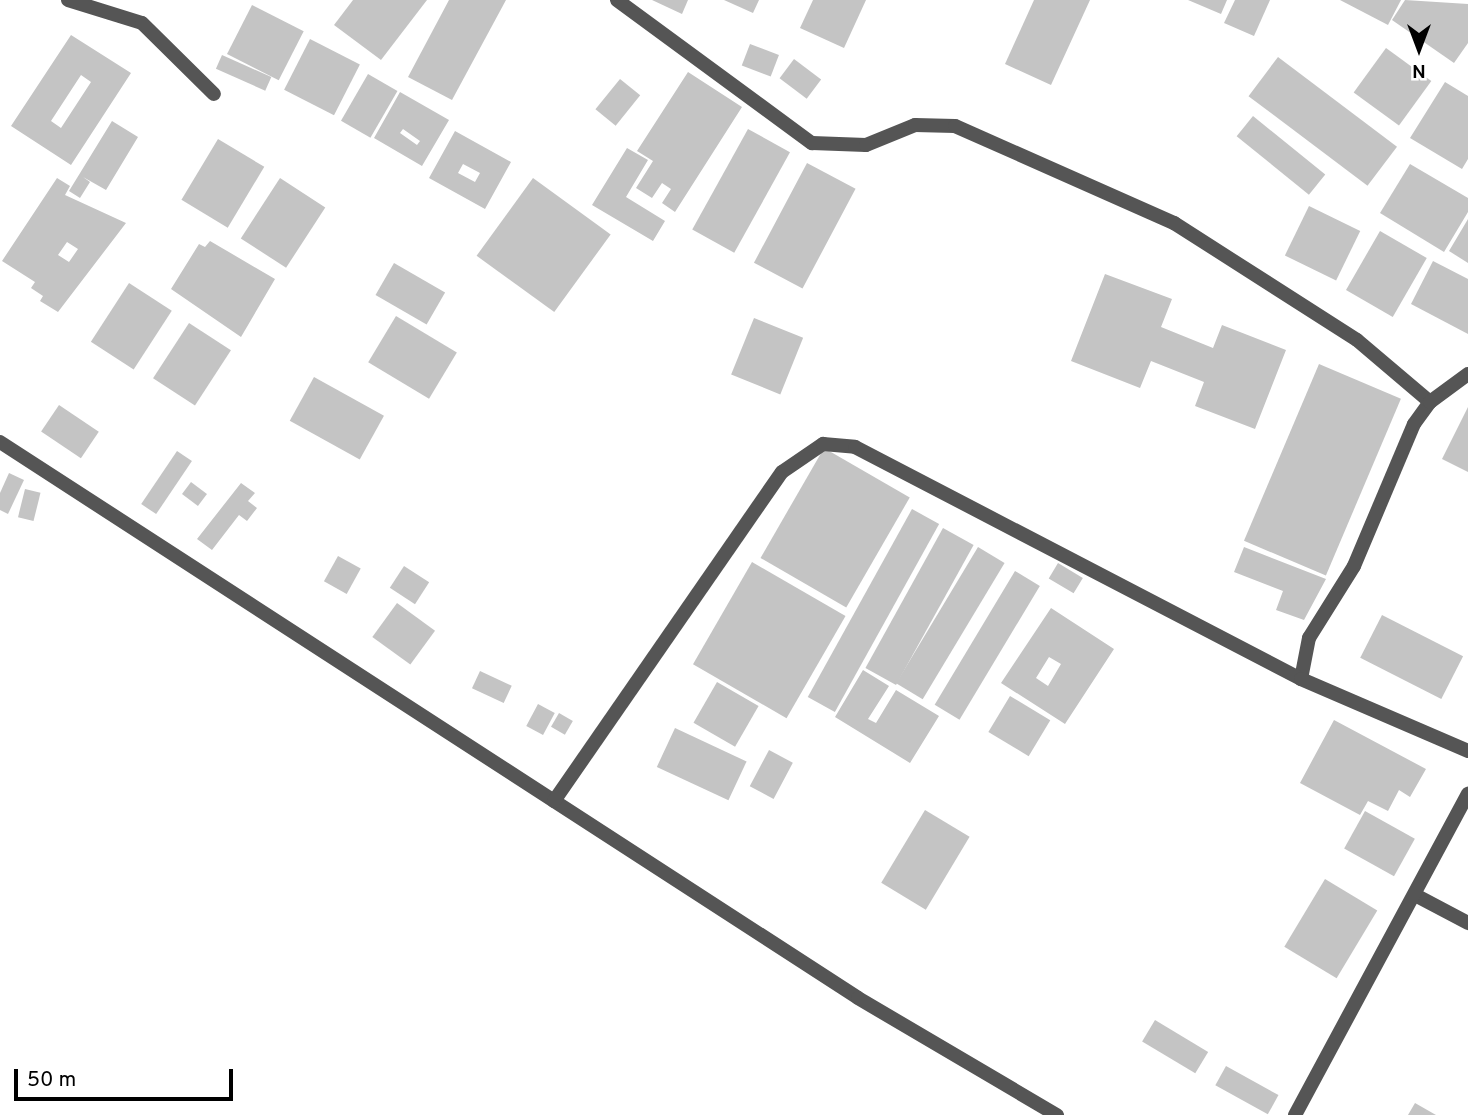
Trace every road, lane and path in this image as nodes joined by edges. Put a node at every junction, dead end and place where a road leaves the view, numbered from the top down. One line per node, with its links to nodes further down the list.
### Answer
1 (68, 0): 3 (street)
2 (617, 0): 5 (street)
3 (214, 94)
4 (1468, 374): 5 (street)
5 (1430, 402): 7 (street)
6 (0, 442): 10 (street)
7 (1301, 679): 8 (street); 10 (street)
8 (1468, 751)
9 (1468, 794): 11 (street)
10 (554, 800): 13 (street)
11 (1417, 896): 12 (street); 14 (street)
12 (1468, 923)
13 (1057, 1115)
14 (1295, 1115)

